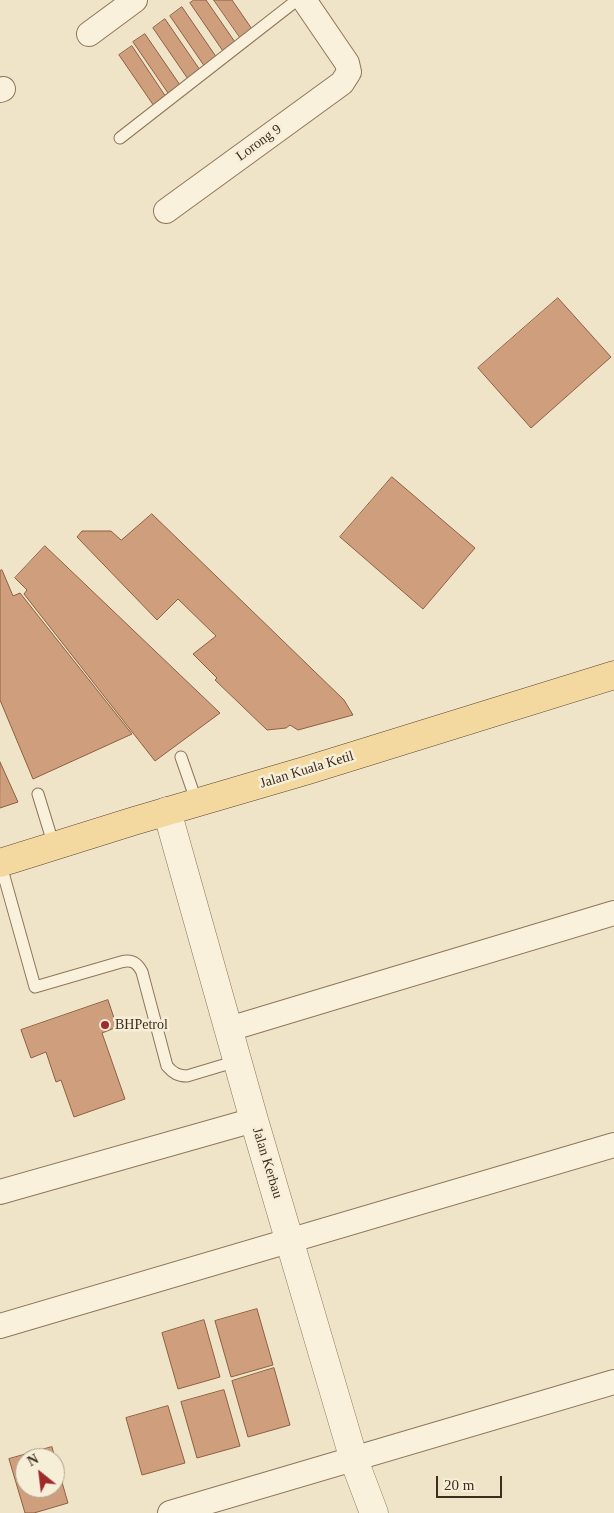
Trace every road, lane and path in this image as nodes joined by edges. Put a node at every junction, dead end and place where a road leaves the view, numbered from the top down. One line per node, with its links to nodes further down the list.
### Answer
1 (135, 0): 4 (street)
2 (297, 0): 5 (lane)
3 (304, 0): 6 (street, Lorong 9)
4 (88, 34)
5 (120, 138)
6 (166, 211)
7 (614, 675): 10 (main road, Jalan Kuala Ketil)
8 (181, 758): 10 (lane)
9 (38, 794): 12 (lane)
10 (196, 803): 11 (main road, Jalan Kuala Ketil)
11 (167, 811): 12 (main road, Jalan Kuala Ketil); 15 (street, Jalan Kerbau)
12 (54, 846): 13 (main road, Jalan Kuala Ketil)
13 (0, 862): 16 (lane)
14 (614, 913): 15 (street)
15 (229, 1029): 16 (street, Jalan Kerbau)
16 (238, 1061): 17 (street, Jalan Kerbau)
17 (254, 1120): 19 (street); 20 (street, Jalan Kerbau)
18 (614, 1145): 20 (street)
19 (0, 1192)
20 (290, 1239): 21 (street); 23 (street, Jalan Kerbau)
21 (0, 1326)
22 (614, 1382): 23 (street)
23 (354, 1460): 24 (street); 25 (street, Jalan Kerbau)
24 (170, 1513)
25 (374, 1513)

